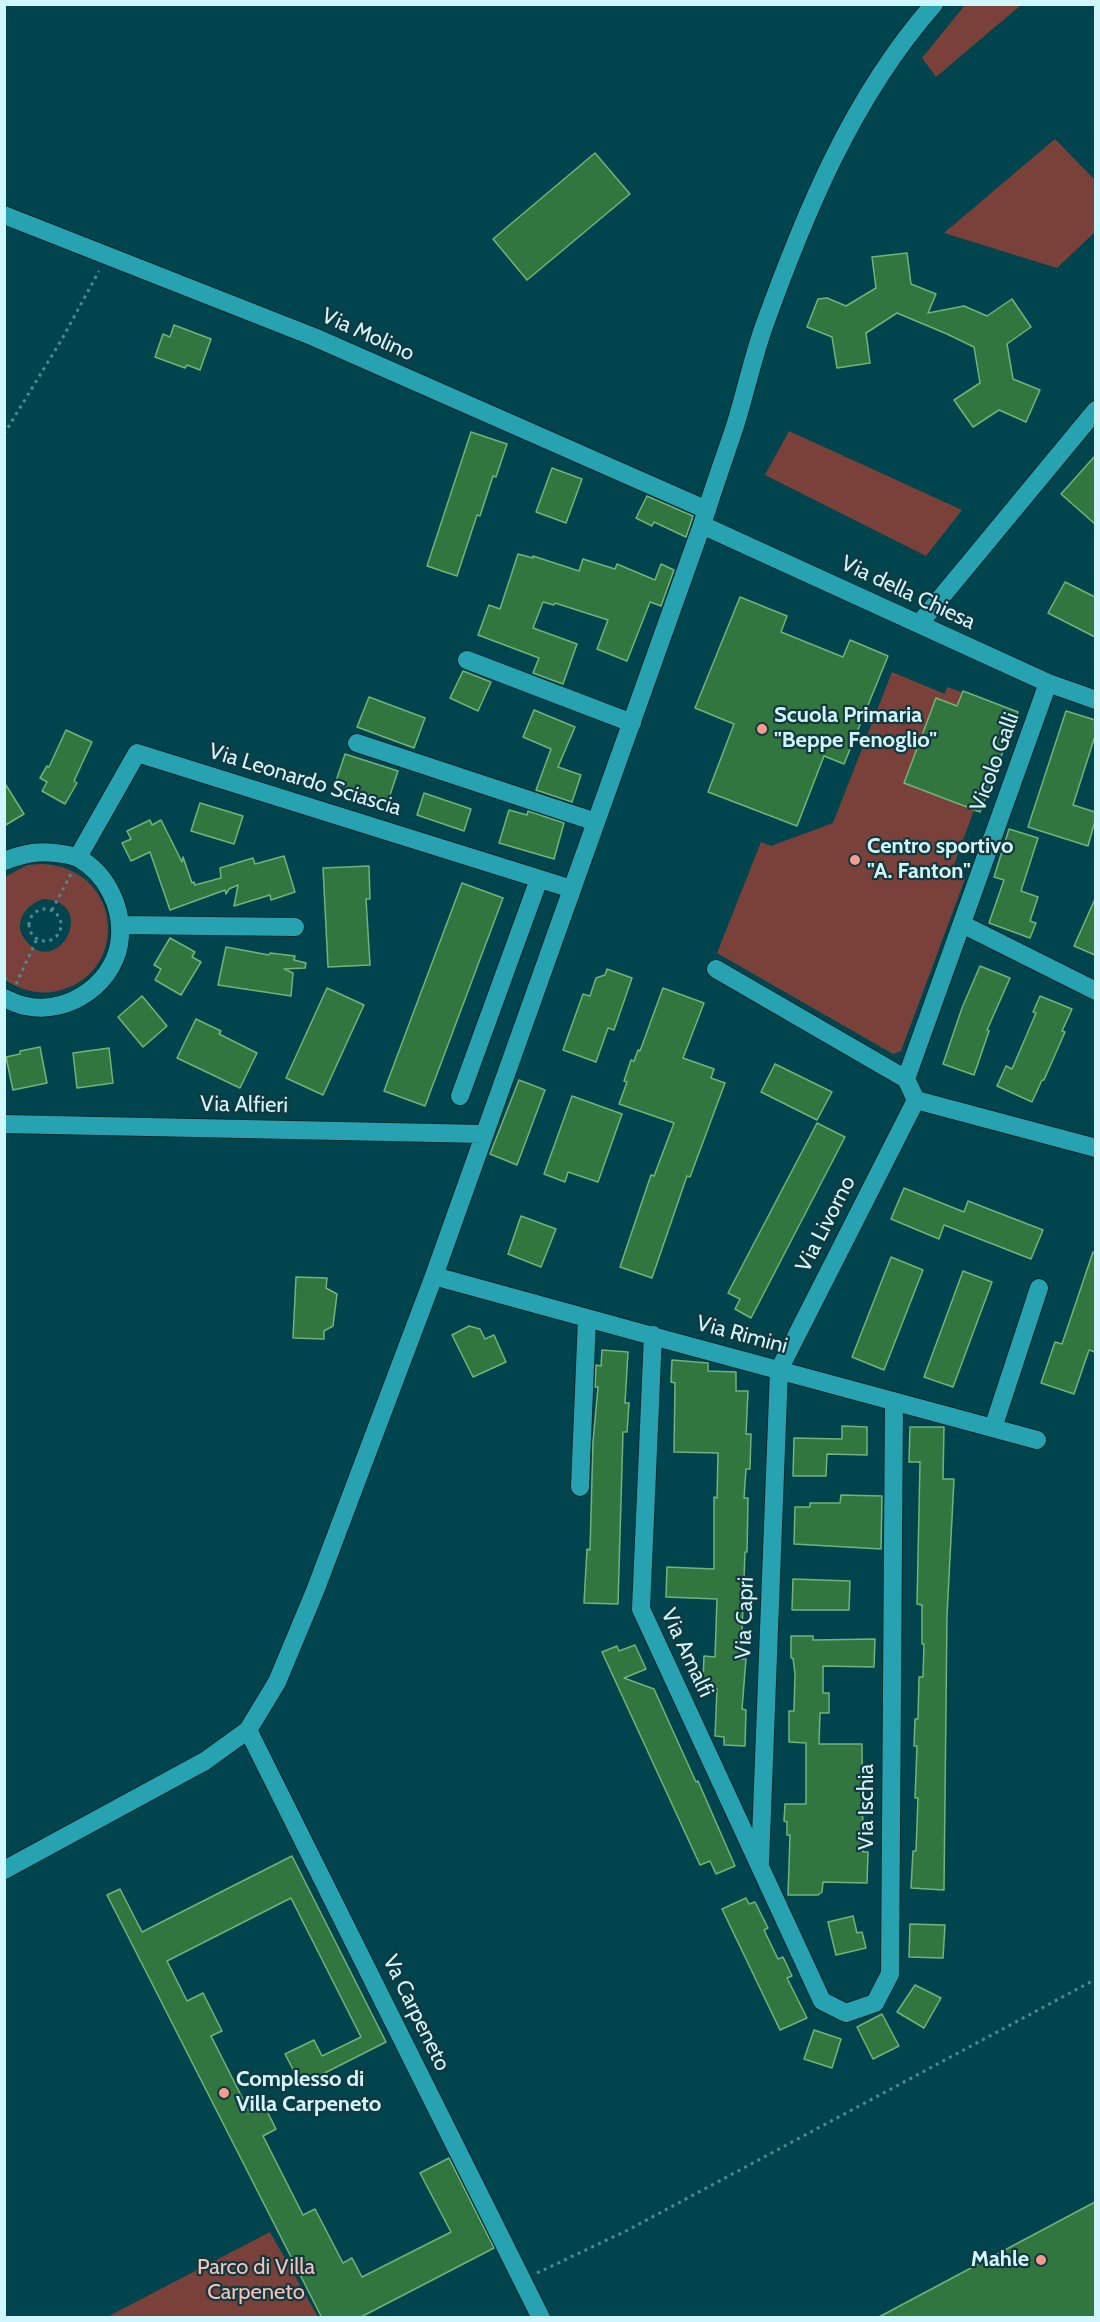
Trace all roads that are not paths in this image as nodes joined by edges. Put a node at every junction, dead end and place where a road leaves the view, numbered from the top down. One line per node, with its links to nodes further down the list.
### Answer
1 (934, 4): 4 (street)
2 (4, 215): 4 (street, Via Molino)
3 (1095, 410): 5 (street)
4 (704, 518): 5 (street, Via della Chiesa); 9 (street)
5 (919, 624): 7 (street, Via della Chiesa)
6 (467, 660): 9 (street)
7 (1048, 684): 8 (street, Via della Chiesa); 16 (street, Vicolo Galli)
8 (1095, 700)
9 (632, 723): 11 (street)
10 (357, 742): 11 (street)
11 (596, 822): 15 (street)
12 (73, 856): 13 (street); 14 (street, Via Leonardo Sciascia); 17 (street)
13 (4, 861)
14 (539, 879): 15 (street, Via Leonardo Sciascia); 23 (street)
15 (572, 889): 26 (street)
16 (962, 924): 20 (street); 22 (street, Vicolo Galli)
17 (120, 926): 18 (street); 21 (street)
18 (295, 927)
19 (716, 969): 22 (street)
20 (1095, 991)
21 (4, 998)
22 (906, 1079): 24 (street)
23 (460, 1096)
24 (916, 1100): 27 (street); 32 (street, Via Livorno)
25 (4, 1124): 26 (street, Via Alfieri)
26 (483, 1134): 28 (street)
27 (1095, 1148)
28 (434, 1276): 30 (street, Via Rimini); 37 (street)
29 (1039, 1288): 34 (street)
30 (587, 1318): 31 (street, Via Rimini); 36 (street)
31 (653, 1335): 32 (street, Via Rimini); 38 (street, Via Amalfi)
32 (779, 1370): 33 (street, Via Rimini); 38 (street, Via Capri)
33 (894, 1403): 34 (street, Via Rimini); 38 (street, Via Ischia)
34 (993, 1428): 35 (street, Via Rimini)
35 (1037, 1440)
36 (580, 1487)
37 (248, 1730): 39 (street); 40 (street, Va Carpeneto)
38 (759, 1869)
39 (4, 1870)
40 (541, 2318)

